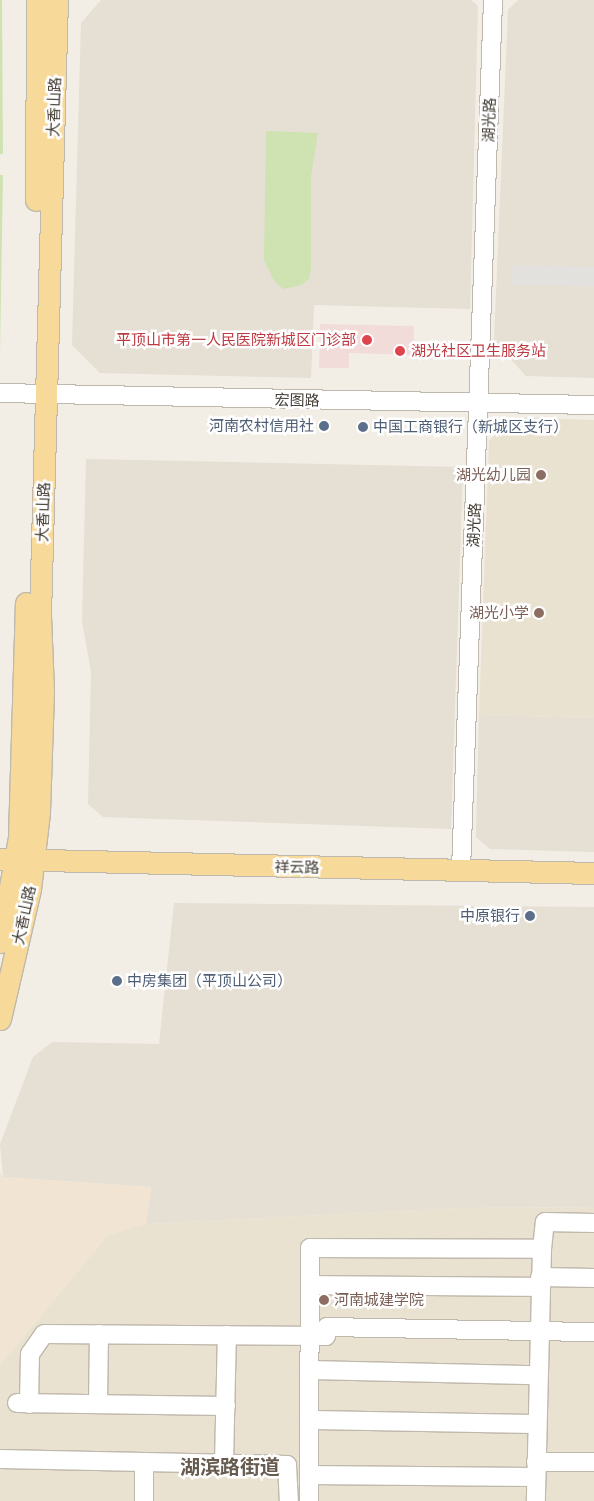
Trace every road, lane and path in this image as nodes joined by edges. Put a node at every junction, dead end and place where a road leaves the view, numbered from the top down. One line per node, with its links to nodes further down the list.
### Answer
1 (37, 0): 5 (main road, 大香山路)
2 (57, 0): 5 (main road, 大香山路)
3 (493, 0): 6 (street, 湖光路)
4 (0, 393): 5 (street, 宏图路)
5 (40, 394): 6 (street, 宏图路); 8 (main road, 大香山路)
6 (478, 403): 7 (street, 宏图路); 9 (street, 湖光路)
7 (594, 405)
8 (17, 860): 9 (main road, 祥云路); 11 (main road, 大香山路); 12 (main road, 大香山路)
9 (461, 870): 10 (main road, 祥云路)
10 (594, 873)
11 (0, 942)
12 (0, 1020)
13 (594, 1223): 14 (street)
14 (542, 1249): 16 (street); 17 (street)
15 (594, 1278): 16 (street)
16 (539, 1282): 17 (street); 18 (street)
17 (310, 1285): 22 (street)
18 (538, 1330): 19 (street); 22 (street); 24 (street)
19 (594, 1332)
20 (99, 1334): 21 (street); 25 (street); 25 (street)
21 (226, 1335): 22 (street); 26 (street)
22 (310, 1336): 23 (street)
23 (309, 1370): 24 (street); 27 (street)
24 (538, 1375): 28 (street)
25 (98, 1404): 26 (street)
26 (226, 1406): 32 (street)
27 (309, 1420): 28 (street); 34 (street)
28 (537, 1424): 33 (street)
29 (0, 1459): 30 (street)
30 (144, 1462): 32 (street); 35 (street)
31 (594, 1462): 33 (street)
32 (224, 1463): 36 (street)
33 (536, 1470): 34 (street); 38 (street)
34 (309, 1475): 37 (street)
35 (144, 1501)
36 (289, 1501)
37 (309, 1501)
38 (536, 1501)

